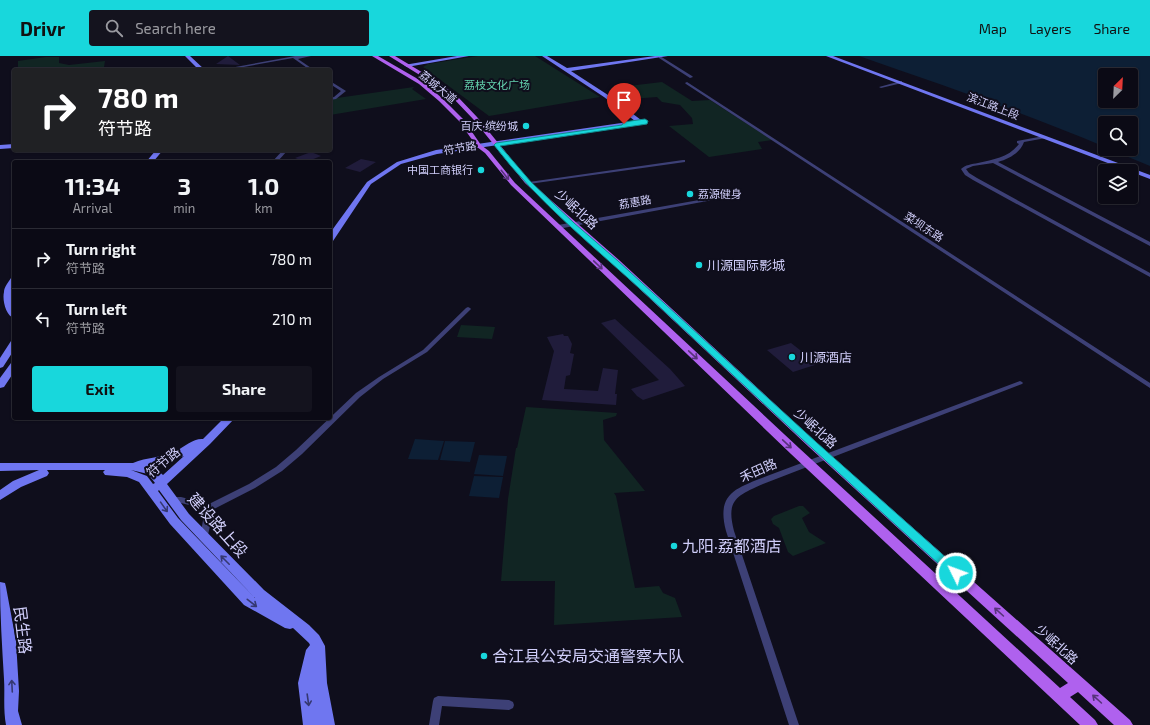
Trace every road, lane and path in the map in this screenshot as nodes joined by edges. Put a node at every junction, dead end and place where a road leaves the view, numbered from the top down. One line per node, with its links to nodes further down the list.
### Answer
1 (186, 56): 19 (main road)
2 (301, 56): 20 (street)
3 (309, 56): 16 (street)
4 (374, 56): 31 (main road, 荔城大道)
5 (391, 56): 17 (main road, 荔城大道)
6 (459, 56): 17 (main road)
7 (467, 56): 17 (main road)
8 (544, 56): 23 (main road)
9 (549, 56): 23 (main road)
10 (651, 56): 23 (main road)
11 (666, 56): 15 (main road)
12 (824, 56): 27 (main road, 滨江路上段)
13 (828, 56): 27 (main road, 滨江路上段)
14 (179, 57): 18 (main road)
15 (660, 57): 23 (main road); 24 (street)
16 (294, 58): 21 (street); 22 (street)
17 (406, 65): 29 (main road, 荔城大道)
18 (192, 68)
19 (200, 68)
20 (232, 68)
21 (240, 68)
22 (309, 68)
23 (569, 70): 33 (main road, 符节路)
24 (691, 77)
25 (332, 83): 30 (street)
26 (687, 83): 63 (street, 菜坝东路)
27 (899, 83): 28 (street); 32 (main road, 滨江路上段)
28 (881, 87)
29 (453, 95): 31 (main road); 33 (main road, 荔城大道)
30 (332, 98)
31 (439, 98): 34 (main road, 荔城大道)
32 (1042, 137): 43 (street); 45 (main road, 滨江路上段); 47 (main road, 滨江路上段)
33 (493, 141): 34 (main road, 符节路); 34 (main road); 48 (main road, 少岷北路)
34 (478, 143): 51 (main road, 少岷北路, one-way to 51); 52 (main road, 符节路)
35 (12, 146): 36 (main road)
36 (0, 147)
37 (158, 152): 40 (main road)
38 (166, 152): 41 (main road)
39 (284, 152): 42 (street)
40 (151, 160)
41 (160, 160)
42 (276, 160)
43 (993, 160): 53 (street); 54 (street)
44 (683, 161): 48 (street)
45 (1110, 164)
46 (1138, 175): 47 (main road, 滨江路上段)
47 (1150, 179)
48 (529, 184): 50 (main road, 少岷北路)
49 (716, 198): 50 (street, 荔惠路)
50 (572, 224): 51 (street, 荔惠路); 67 (main road, 少岷北路)
51 (558, 227): 68 (main road, 少岷北路, one-way to 68)
52 (332, 236)
53 (1150, 244)
54 (1150, 275)
55 (12, 285): 57 (main road)
56 (468, 309): 76 (street)
57 (12, 311)
58 (12, 346): 59 (main road)
59 (0, 365)
60 (12, 368): 62 (main road)
61 (1020, 383): 67 (street, 禾田路)
62 (0, 386)
63 (1150, 386)
64 (222, 420): 66 (main road, 符节路)
65 (228, 420): 73 (main road, 符节路)
66 (203, 440): 70 (main road); 73 (main road, 符节路)
67 (826, 456): 68 (street, 禾田路); 79 (main road, 少岷北路, one-way to 67)
68 (808, 463): 80 (main road, 少岷北路); 86 (street, 禾田路)
69 (0, 466): 70 (main road, 建设路上段)
70 (127, 466): 73 (main road, 建设路上段)
71 (0, 473): 72 (main road, 建设路上段)
72 (43, 473): 73 (main road, 建设路上段); 74 (main road)
73 (158, 485): 75 (main road, 建设路上段); 83 (main road, 建设路上段, one-way to 83)
74 (0, 496)
75 (172, 499): 76 (street); 77 (main road, 建设路上段)
76 (210, 507): 77 (street)
77 (204, 537): 84 (main road, 建设路上段, one-way to 77)
78 (0, 587): 82 (main road, 民生路, one-way to 78)
79 (1080, 684): 80 (main road); 88 (main road, 少岷北路, one-way to 79)
80 (1059, 696): 87 (main road, 少岷北路)
81 (509, 705): 85 (street)
82 (14, 725)
83 (311, 725)
84 (327, 725)
85 (434, 725)
86 (794, 725)
87 (1090, 725)
88 (1126, 725)

